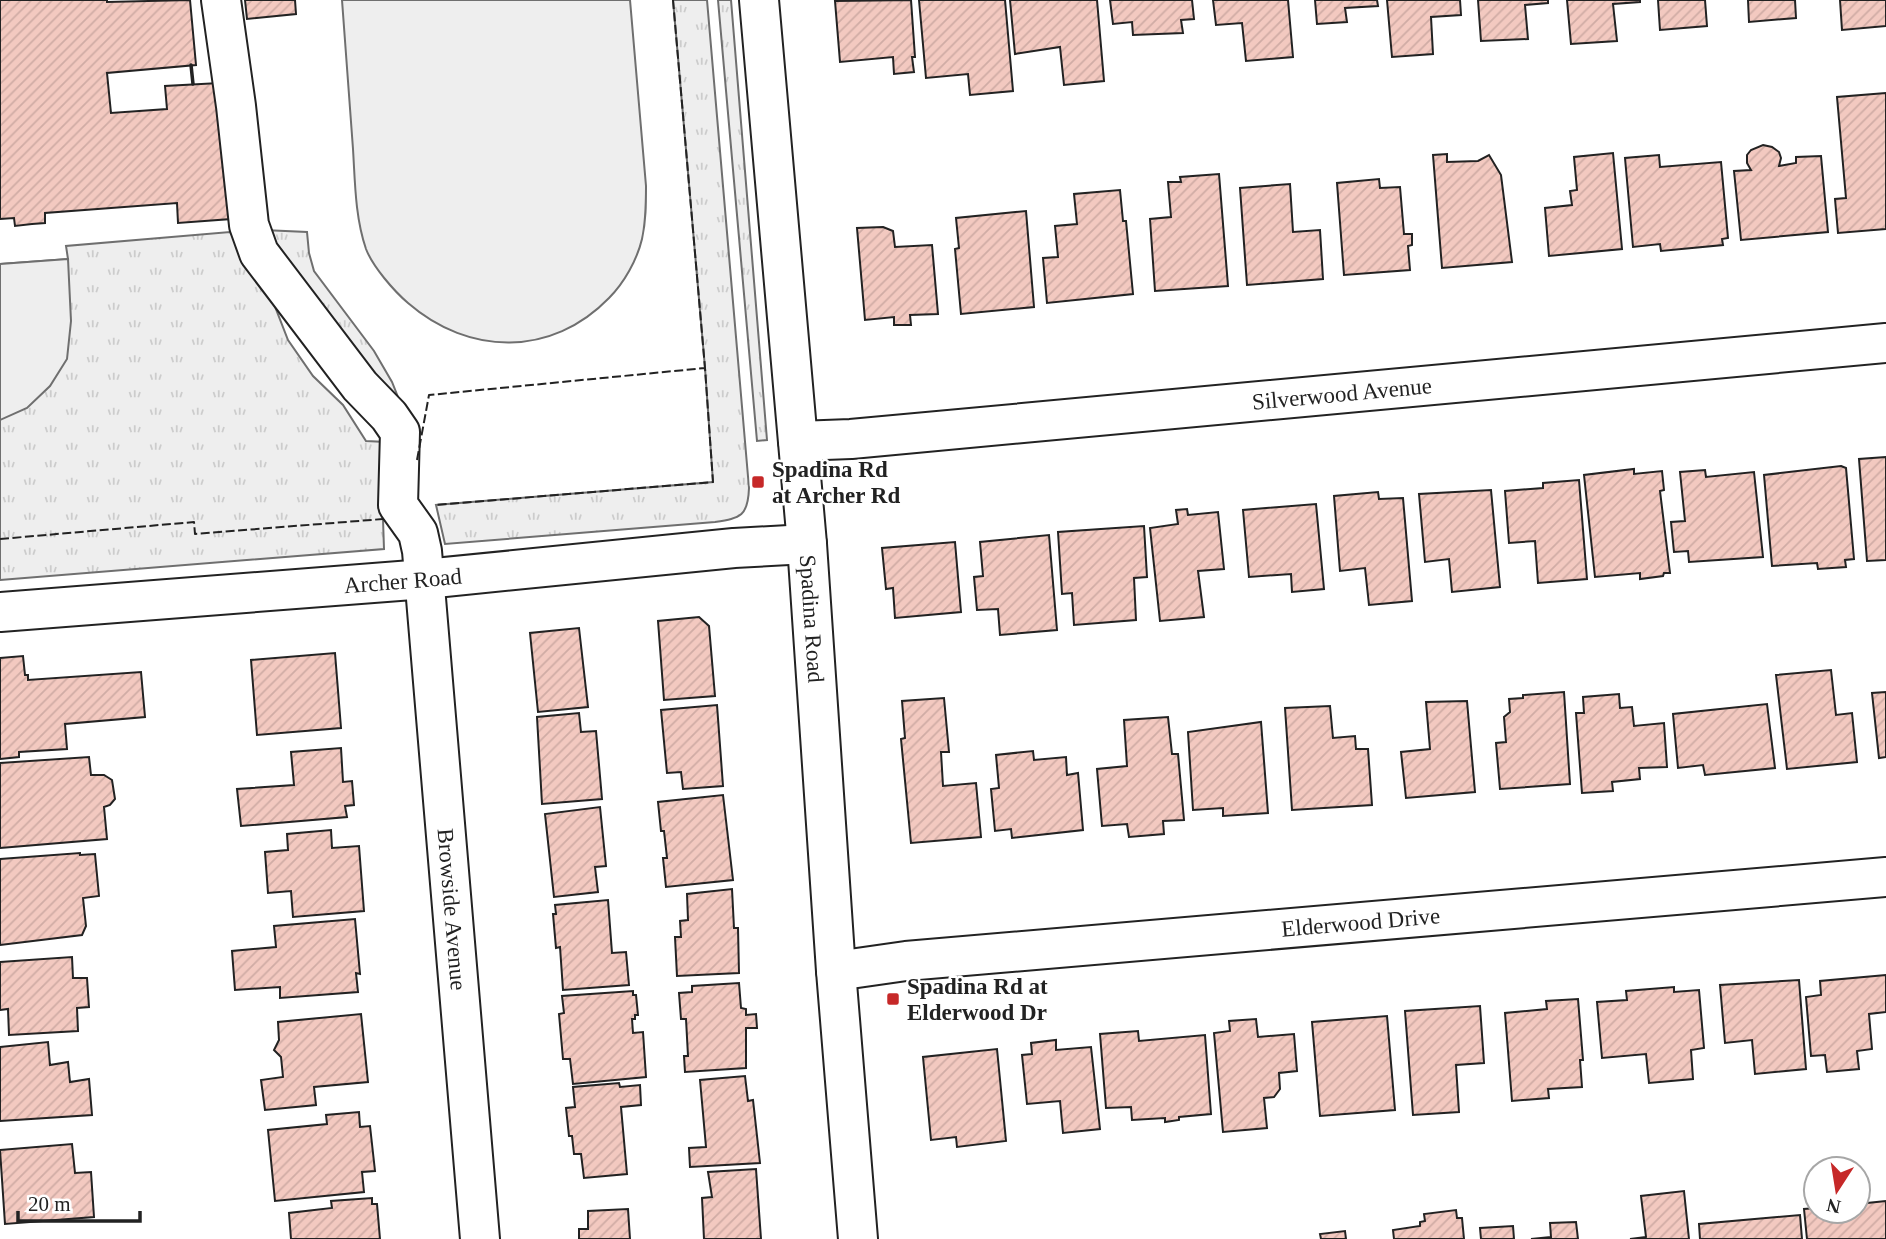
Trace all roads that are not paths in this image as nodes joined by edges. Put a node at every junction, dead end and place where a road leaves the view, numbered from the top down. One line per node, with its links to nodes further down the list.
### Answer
1 (221, 0): 6 (street, Browside Avenue)
2 (759, 0): 4 (street, Spadina Road)
3 (1886, 342): 4 (street, Silverwood Avenue)
4 (798, 441): 5 (street, Spadina Road)
5 (807, 544): 6 (street, Archer Road); 9 (street, Spadina Road)
6 (425, 579): 7 (street, Archer Road); 10 (street, Browside Avenue)
7 (0, 612)
8 (1886, 877): 9 (street, Elderwood Drive)
9 (836, 971): 11 (street, Spadina Road)
10 (480, 1239)
11 (858, 1239)

